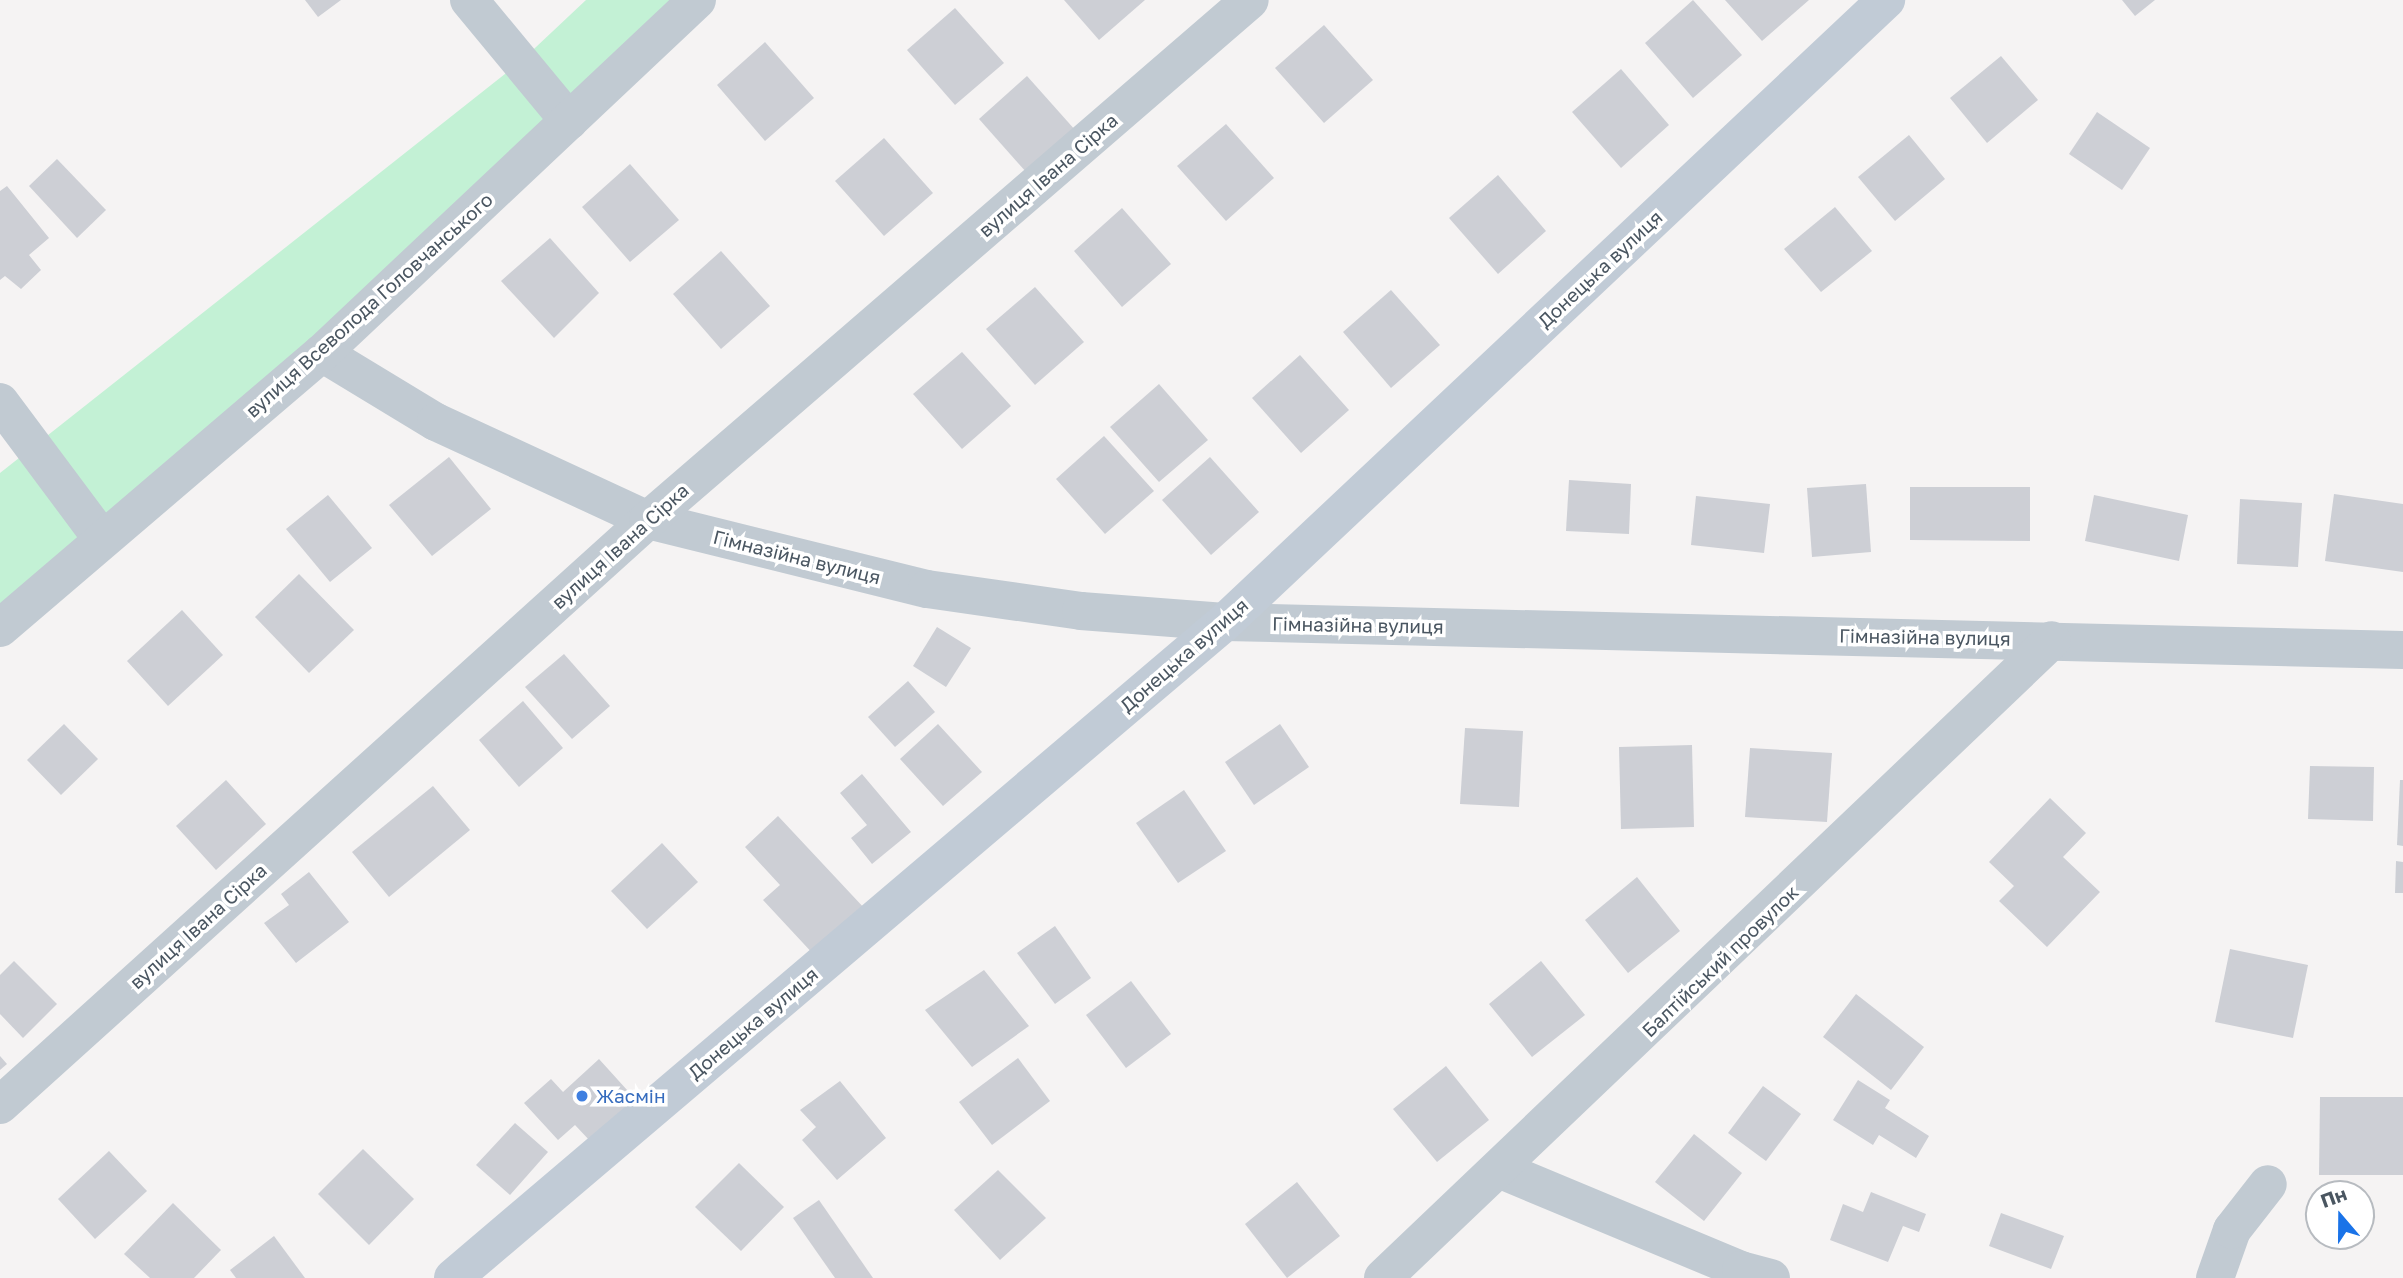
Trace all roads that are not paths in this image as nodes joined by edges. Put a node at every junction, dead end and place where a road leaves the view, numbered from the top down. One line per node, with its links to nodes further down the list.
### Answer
1 (469, 0): 5 (street)
2 (697, 0): 5 (street, вулиця Всеволода Головчанського)
3 (1250, 0): 8 (street, вулиця Івана Сірка)
4 (1886, 0): 10 (street, Донецька вулиця)
5 (569, 121): 6 (street, вулиця Всеволода Головчанського)
6 (322, 353): 8 (street, Гімназійна вулиця); 9 (street, вулиця Всеволода Головчанського)
7 (0, 402): 9 (street)
8 (648, 520): 10 (street, Гімназійна вулиця); 14 (street, вулиця Івана Сірка)
9 (102, 539): 11 (street, вулиця Всеволода Головчанського)
10 (1225, 622): 12 (street, Гімназійна вулиця); 17 (street, Донецька вулиця)
11 (0, 628)
12 (2052, 640): 13 (street, Гімназійна вулиця); 15 (street, Балтійський провулок)
13 (2403, 650)
14 (0, 1105)
15 (1500, 1170): 18 (street, Балтійський провулок); 19 (street)
16 (2268, 1184): 20 (street)
17 (453, 1278)
18 (1383, 1278)
19 (1771, 1278)
20 (2215, 1278)

